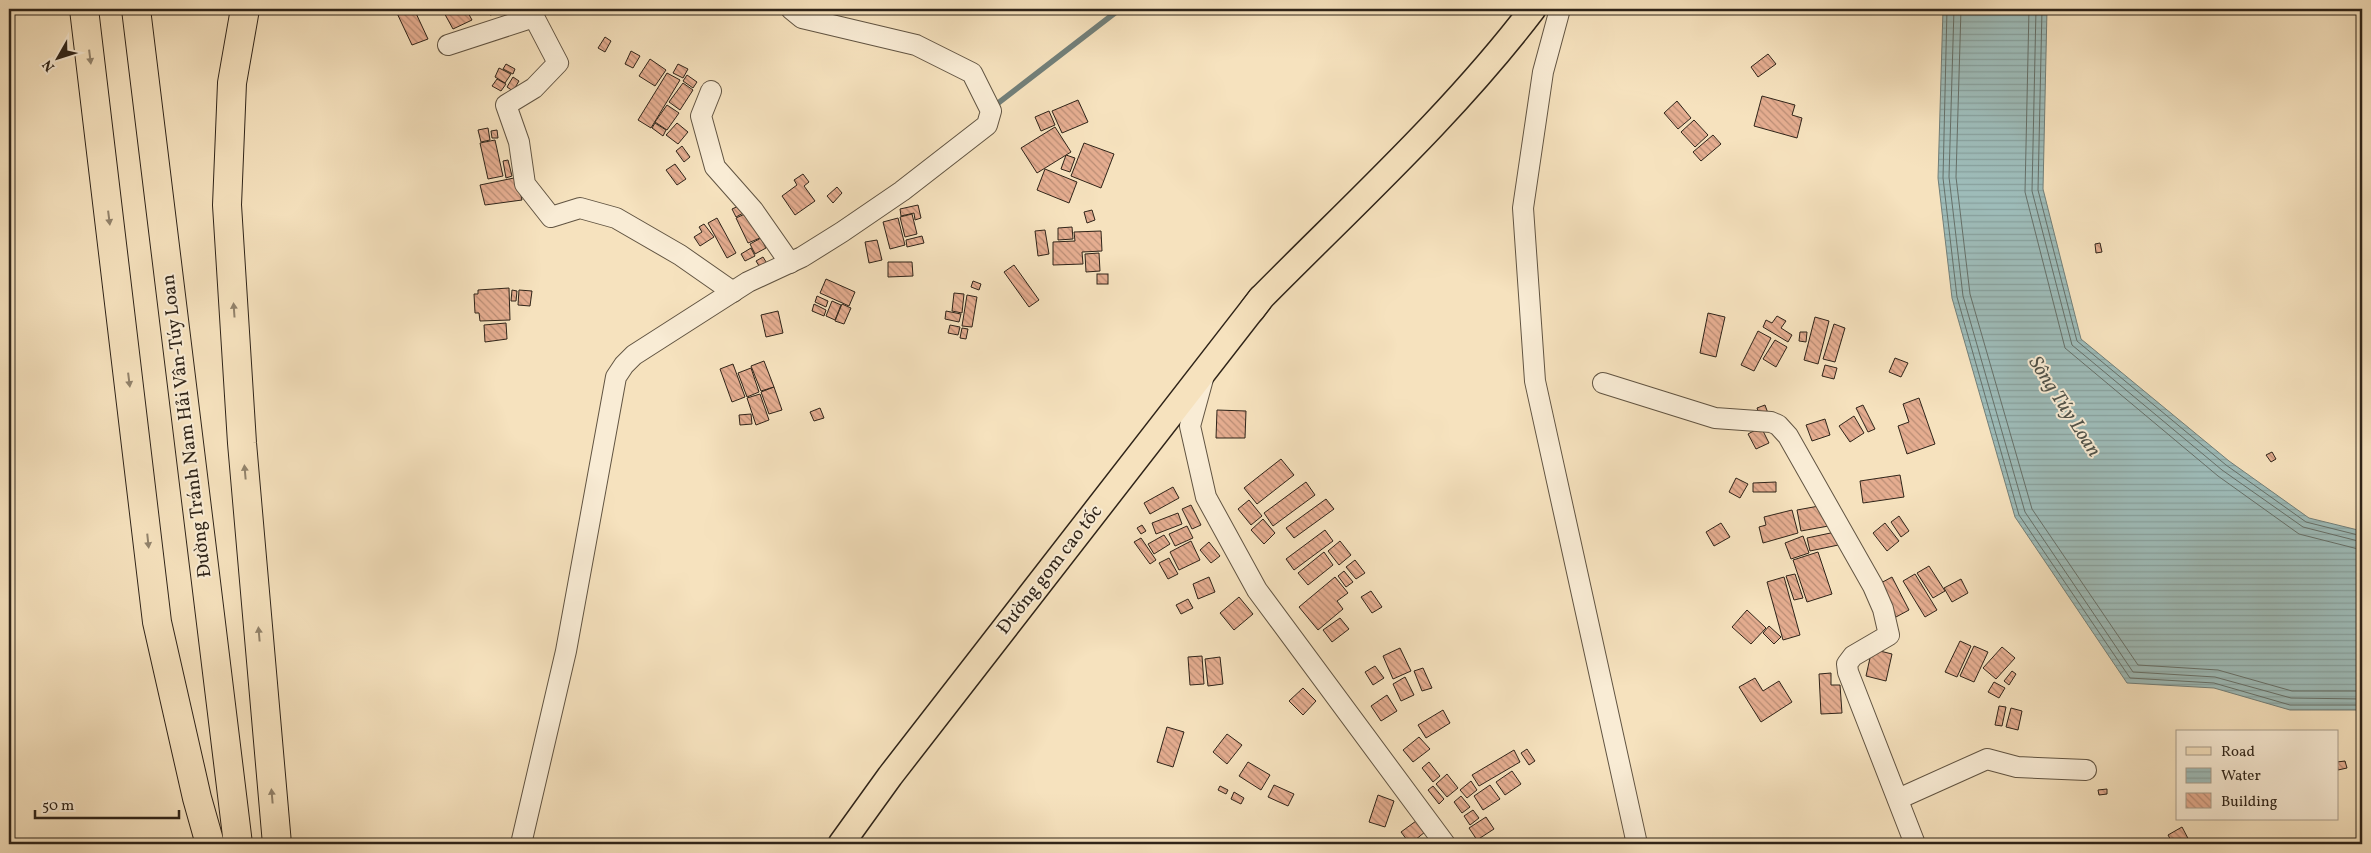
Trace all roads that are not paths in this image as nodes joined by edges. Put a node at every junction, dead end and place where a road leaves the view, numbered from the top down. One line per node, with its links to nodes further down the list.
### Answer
1 (84, 9): 16 (highway, one-way to 16)
2 (136, 9): 17 (highway, Đường Tránh Nam Hải Vân-Túy Loan)
3 (245, 9): 18 (highway, one-way to 3)
4 (791, 9): 9 (street)
5 (1533, 9): 11 (main road)
6 (1560, 9): 22 (street)
7 (448, 45): 10 (street)
8 (711, 91): 9 (street)
9 (790, 263): 10 (street)
10 (733, 292): 19 (street)
11 (1262, 298): 12 (main road); 20 (main road, Đường gom cao tốc)
12 (1205, 373): 21 (street)
13 (1603, 383): 15 (street)
14 (2086, 770): 15 (street)
15 (1898, 799): 23 (street)
16 (210, 844)
17 (238, 844)
18 (277, 844)
19 (521, 844)
20 (841, 844)
21 (1445, 844)
22 (1637, 844)
23 (1915, 844)

